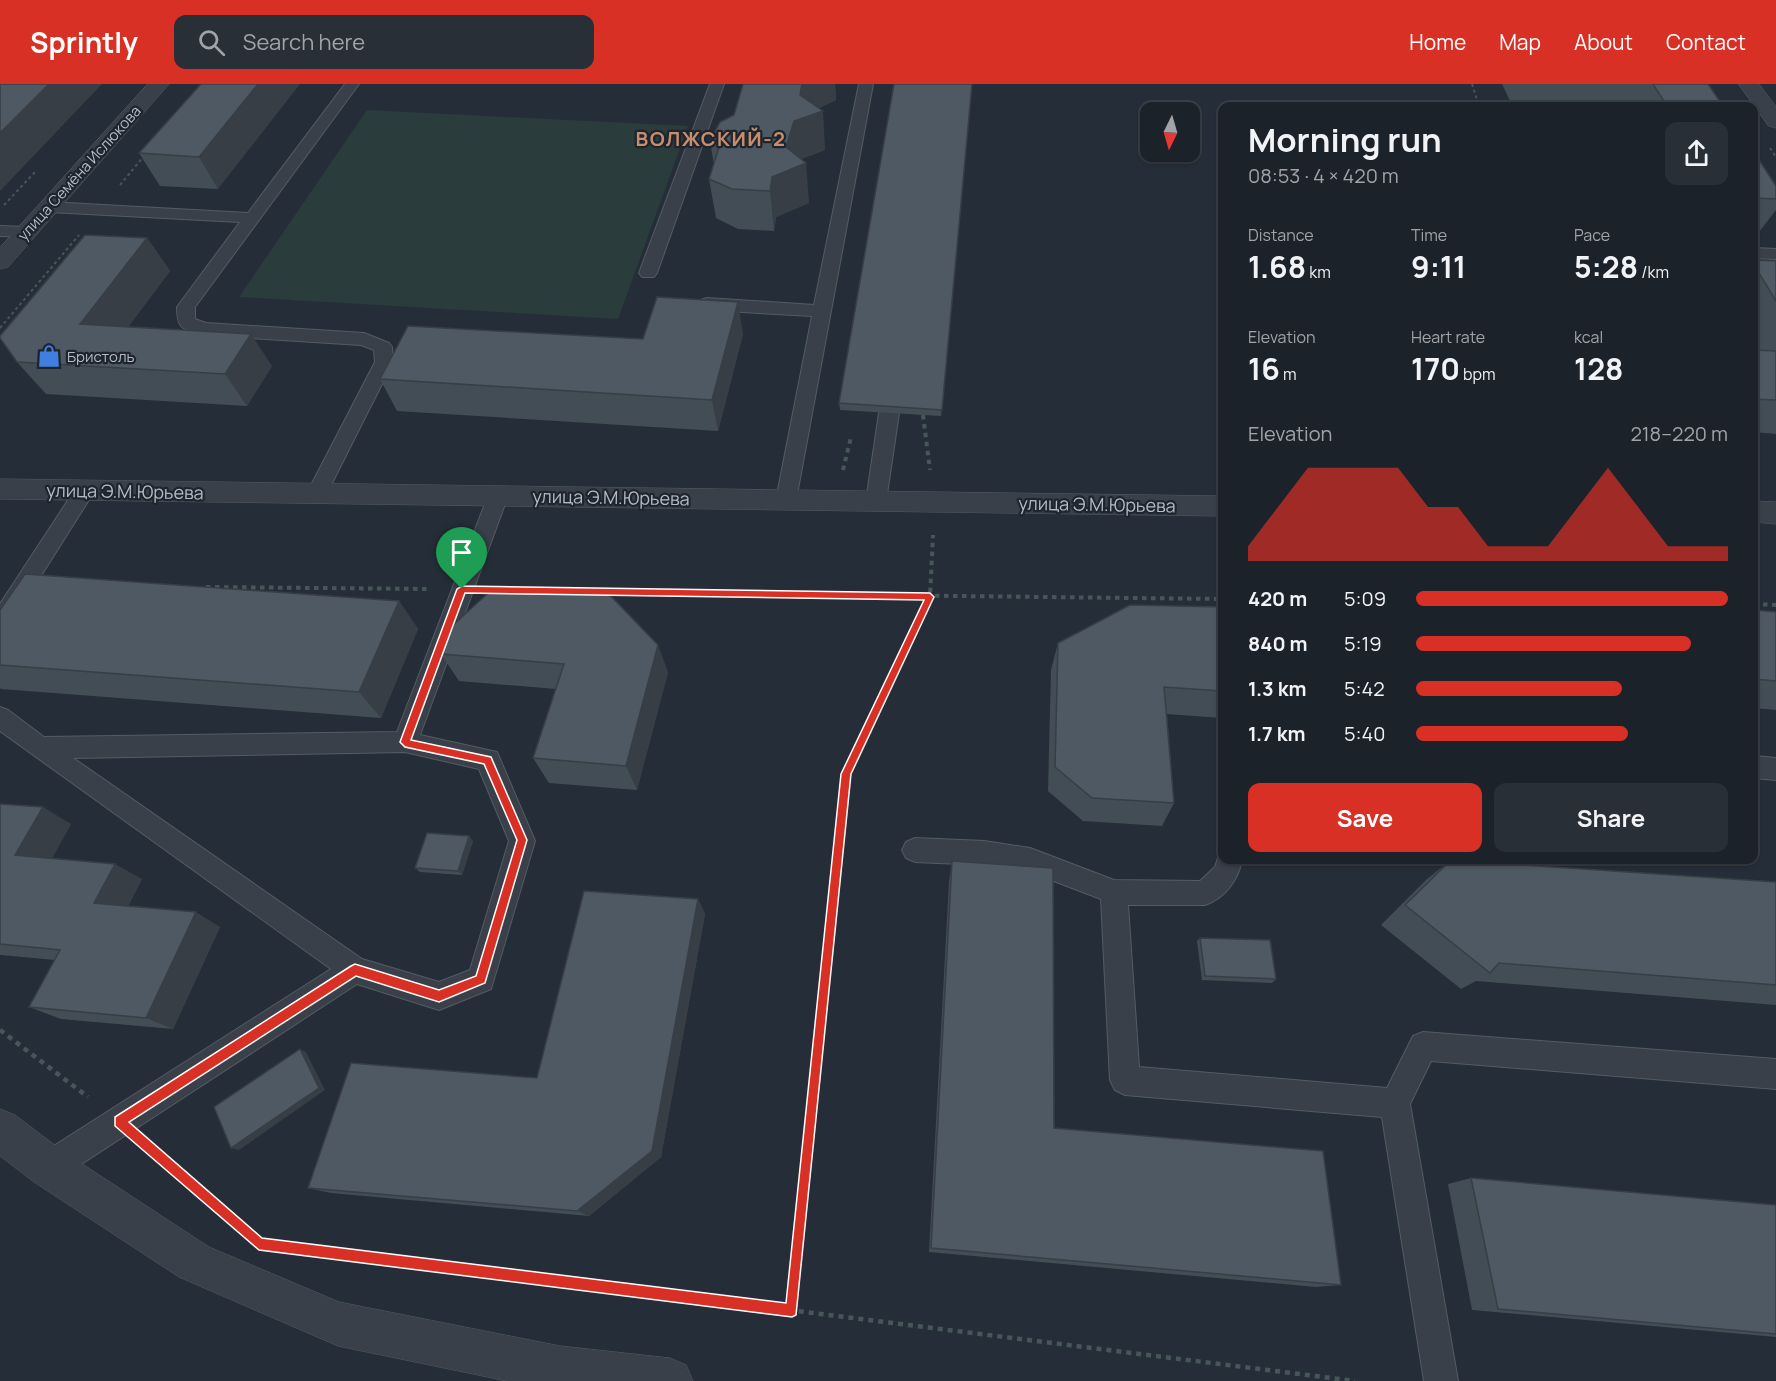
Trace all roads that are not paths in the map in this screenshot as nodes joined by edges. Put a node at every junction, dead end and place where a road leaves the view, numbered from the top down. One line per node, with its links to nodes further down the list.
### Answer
1 (159, 84): 7 (street, улица Семёна Ислюкова)
2 (352, 84): 8 (lane)
3 (717, 84): 14 (lane)
4 (866, 84): 16 (lane)
5 (1749, 84): 6 (street)
6 (1776, 122)
7 (49, 207): 8 (lane); 10 (street, улица Семёна Ислюкова)
8 (252, 218): 20 (lane)
9 (0, 231): 10 (lane)
10 (27, 232): 13 (street, улица Семёна Ислюкова)
11 (1758, 253): 12 (lane)
12 (1776, 254)
13 (0, 262)
14 (648, 273)
15 (694, 303): 16 (lane)
16 (822, 311): 22 (lane)
17 (889, 413): 23 (lane)
18 (0, 489): 19 (street, улица Э.М.Юрьева)
19 (85, 490): 20 (street, улица Э.М.Юрьева); 27 (lane)
20 (317, 494): 21 (street, улица Э.М.Юрьева)
21 (498, 496): 22 (street, улица Э.М.Юрьева); 29 (lane)
22 (786, 500): 23 (street, улица Э.М.Юрьева)
23 (876, 501): 24 (street, улица Э.М.Юрьева)
24 (1218, 506)
25 (1758, 513): 26 (street)
26 (1776, 513)
27 (0, 622)
28 (0, 717): 30 (lane)
29 (405, 742): 30 (lane); 36 (lane)
30 (40, 748): 36 (lane)
31 (1758, 767): 32 (lane)
32 (1776, 769)
33 (915, 850): 35 (lane)
34 (1228, 864): 35 (lane)
35 (1114, 892): 38 (lane)
36 (355, 970): 40 (lane)
37 (1776, 1074): 38 (lane)
38 (1395, 1103): 42 (lane)
39 (0, 1130): 40 (street)
40 (49, 1167): 41 (street)
41 (670, 1381)
42 (1441, 1381)

